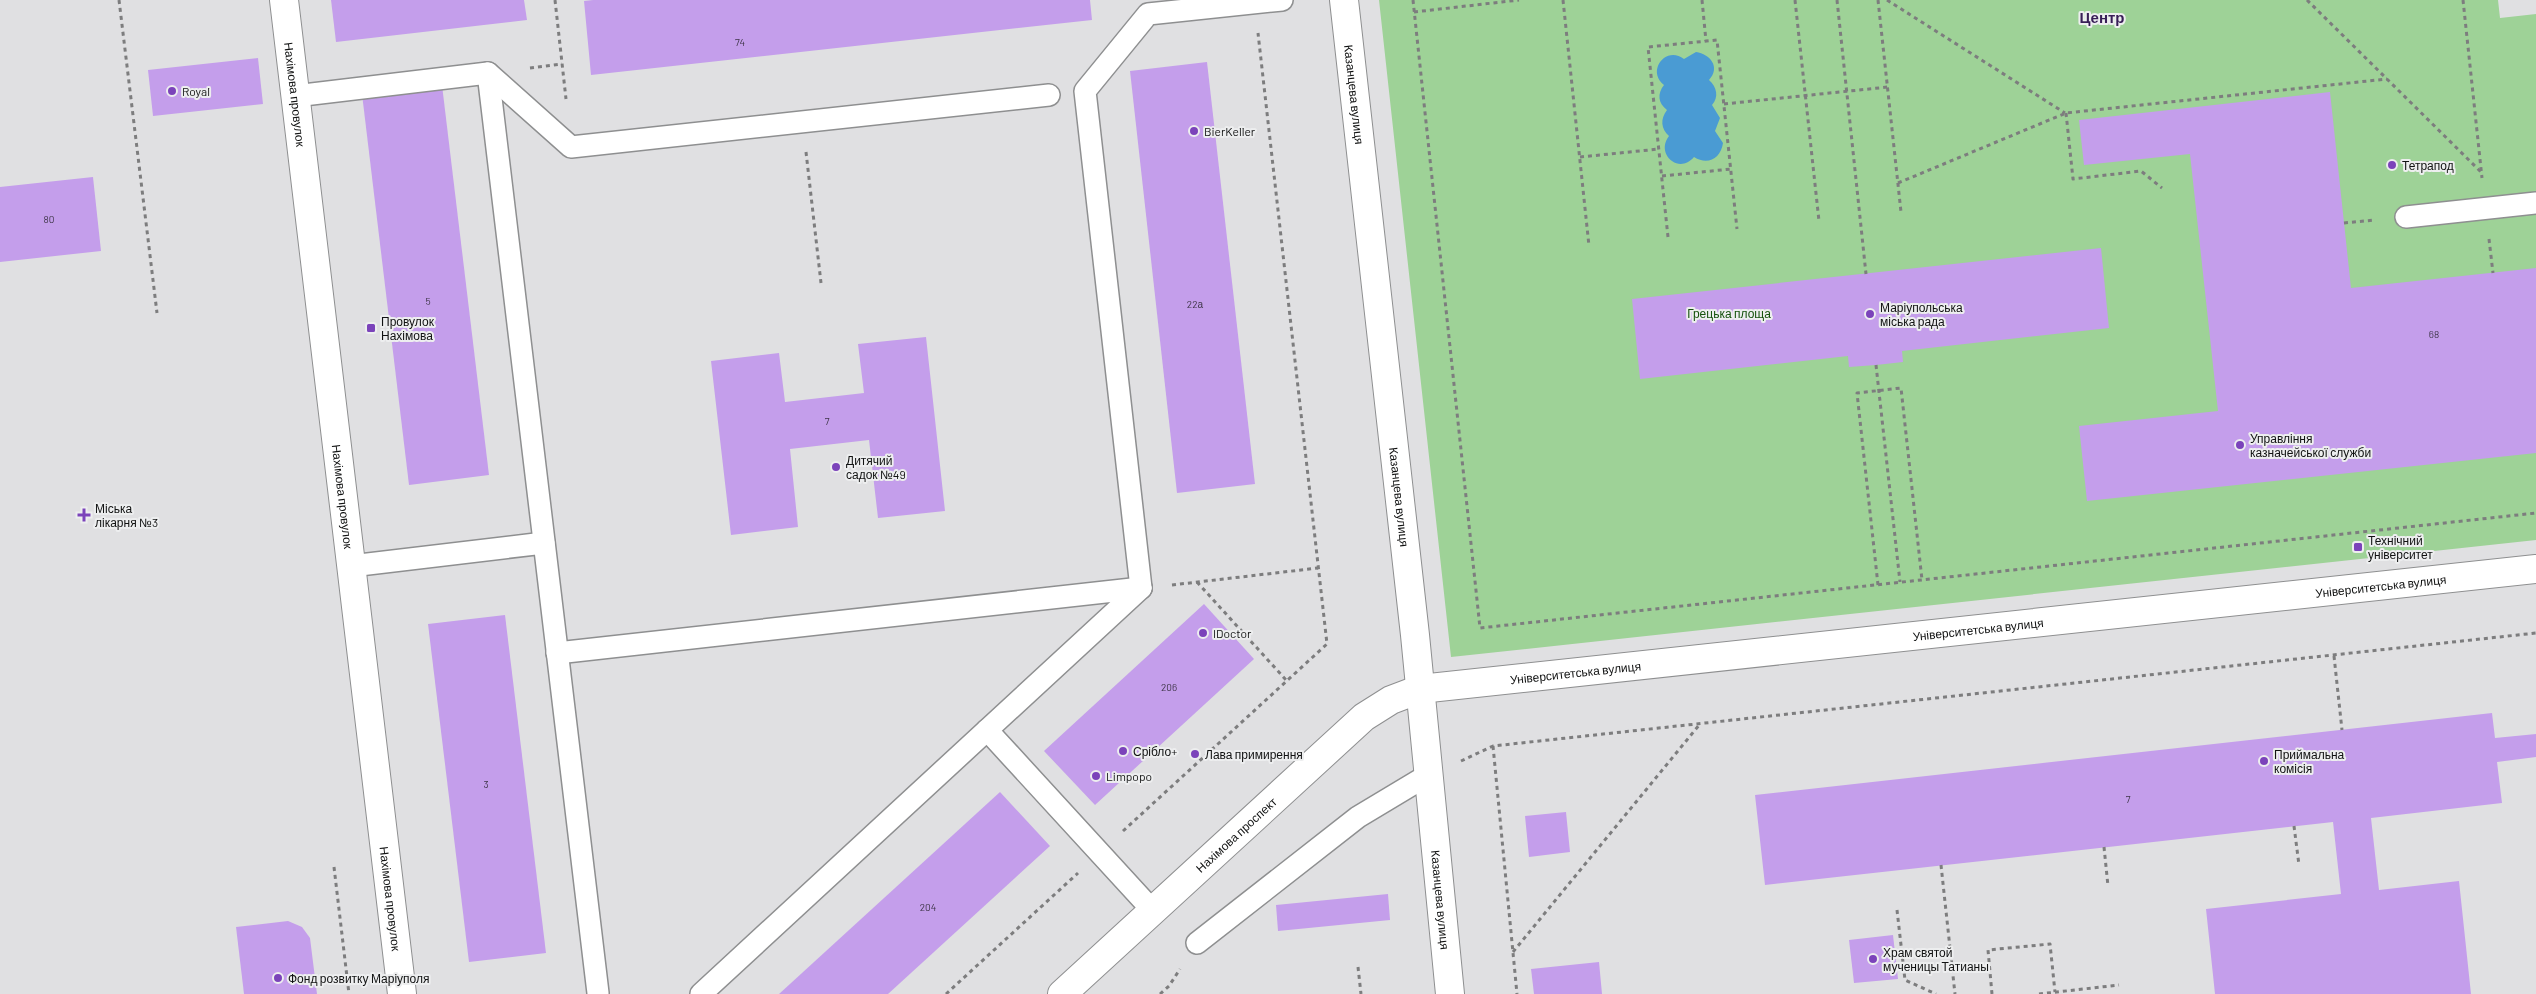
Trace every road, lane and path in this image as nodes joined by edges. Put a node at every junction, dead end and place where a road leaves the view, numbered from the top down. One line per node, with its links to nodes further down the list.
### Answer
1 (118, 0): 48 (path)
2 (284, 0): 24 (street, Нахімова провулок)
3 (555, 0): 29 (path)
4 (1282, 0): 16 (lane)
5 (1344, 0): 65 (street, Казанцева вулиця)
6 (1413, 0): 17 (path)
7 (1519, 0): 17 (path)
8 (1563, 0): 31 (path)
9 (1702, 0): 18 (path)
10 (1795, 0): 25 (path)
11 (1837, 0): 22 (path)
12 (1878, 0): 21 (path)
13 (1886, 0): 27 (path)
14 (2307, 0): 20 (path)
15 (2463, 0): 33 (path)
16 (1254, 3): 54 (path); 60 (lane)
17 (1414, 12): 59 (path)
18 (1706, 41): 26 (path); 30 (path)
19 (488, 73): 24 (lane); 29 (lane); 52 (lane)
20 (2387, 79): 27 (path); 33 (path)
21 (1888, 87): 22 (path); 35 (path)
22 (1847, 91): 25 (path); 46 (path)
23 (1049, 95): 28 (lane)
24 (295, 96): 53 (street, Нахімова провулок)
25 (1806, 96): 26 (path); 41 (path)
26 (1724, 104): 32 (path)
27 (2066, 113): 35 (path); 36 (path)
28 (803, 122): 29 (lane); 47 (path)
29 (571, 147)
30 (1659, 148): 31 (path); 34 (path)
31 (1580, 157): 44 (path)
32 (1731, 169): 34 (path); 42 (path)
33 (2482, 173): 38 (path)
34 (1662, 176): 43 (path)
35 (1898, 183): 39 (path)
36 (2162, 188)
37 (2536, 203): 38 (lane)
38 (2486, 208): 40 (lane); 45 (path)
39 (1901, 212)
40 (2406, 216)
41 (1819, 221)
42 (1737, 229)
43 (1668, 237)
44 (1589, 246)
45 (2493, 273)
46 (1866, 274)
47 (821, 283)
48 (157, 312)
49 (1876, 365): 50 (path)
50 (1879, 390): 56 (path); 58 (path); 59 (path)
51 (2536, 513): 56 (path)
52 (544, 543): 53 (lane); 62 (lane)
53 (351, 566): 85 (street, Нахімова провулок)
54 (1318, 568): 57 (path); 64 (path)
55 (2536, 569): 65 (street, Університетська вулиця)
56 (1922, 580): 58 (path)
57 (1196, 582): 60 (path); 64 (path)
58 (1900, 582): 59 (path)
59 (1878, 585)
60 (1141, 588): 62 (lane); 67 (lane)
61 (2536, 633): 63 (path)
62 (557, 653): 86 (lane)
63 (2334, 656): 66 (path); 68 (path)
64 (1287, 680): 72 (path)
65 (1420, 689): 69 (street, Казанцева вулиця); 77 (street, Нахімова проспект)
66 (1700, 724): 80 (path); 80 (path)
67 (987, 730): 72 (lane); 87 (lane)
68 (2342, 730)
69 (1428, 775): 79 (lane); 91 (street, Казанцева вулиця)
70 (2294, 826): 74 (path)
71 (2104, 847): 76 (path)
72 (1100, 852): 77 (lane); 88 (path)
73 (1941, 865): 94 (path)
74 (2299, 865)
75 (334, 867): 84 (path)
76 (2108, 886)
77 (1154, 910): 89 (street, Нахімова проспект)
78 (1897, 910): 93 (path)
79 (1197, 943)
80 (1513, 952): 92 (path)
81 (1358, 967): 90 (path)
82 (2119, 985): 83 (path)
83 (2055, 992): 95 (path); 96 (path)
84 (349, 994)
85 (402, 994)
86 (595, 994)
87 (701, 994)
88 (946, 994)
89 (1062, 994)
90 (1361, 994)
91 (1450, 994)
92 (1518, 994)
93 (1936, 994)
94 (1955, 994)
95 (1992, 994)
96 (2039, 994)

